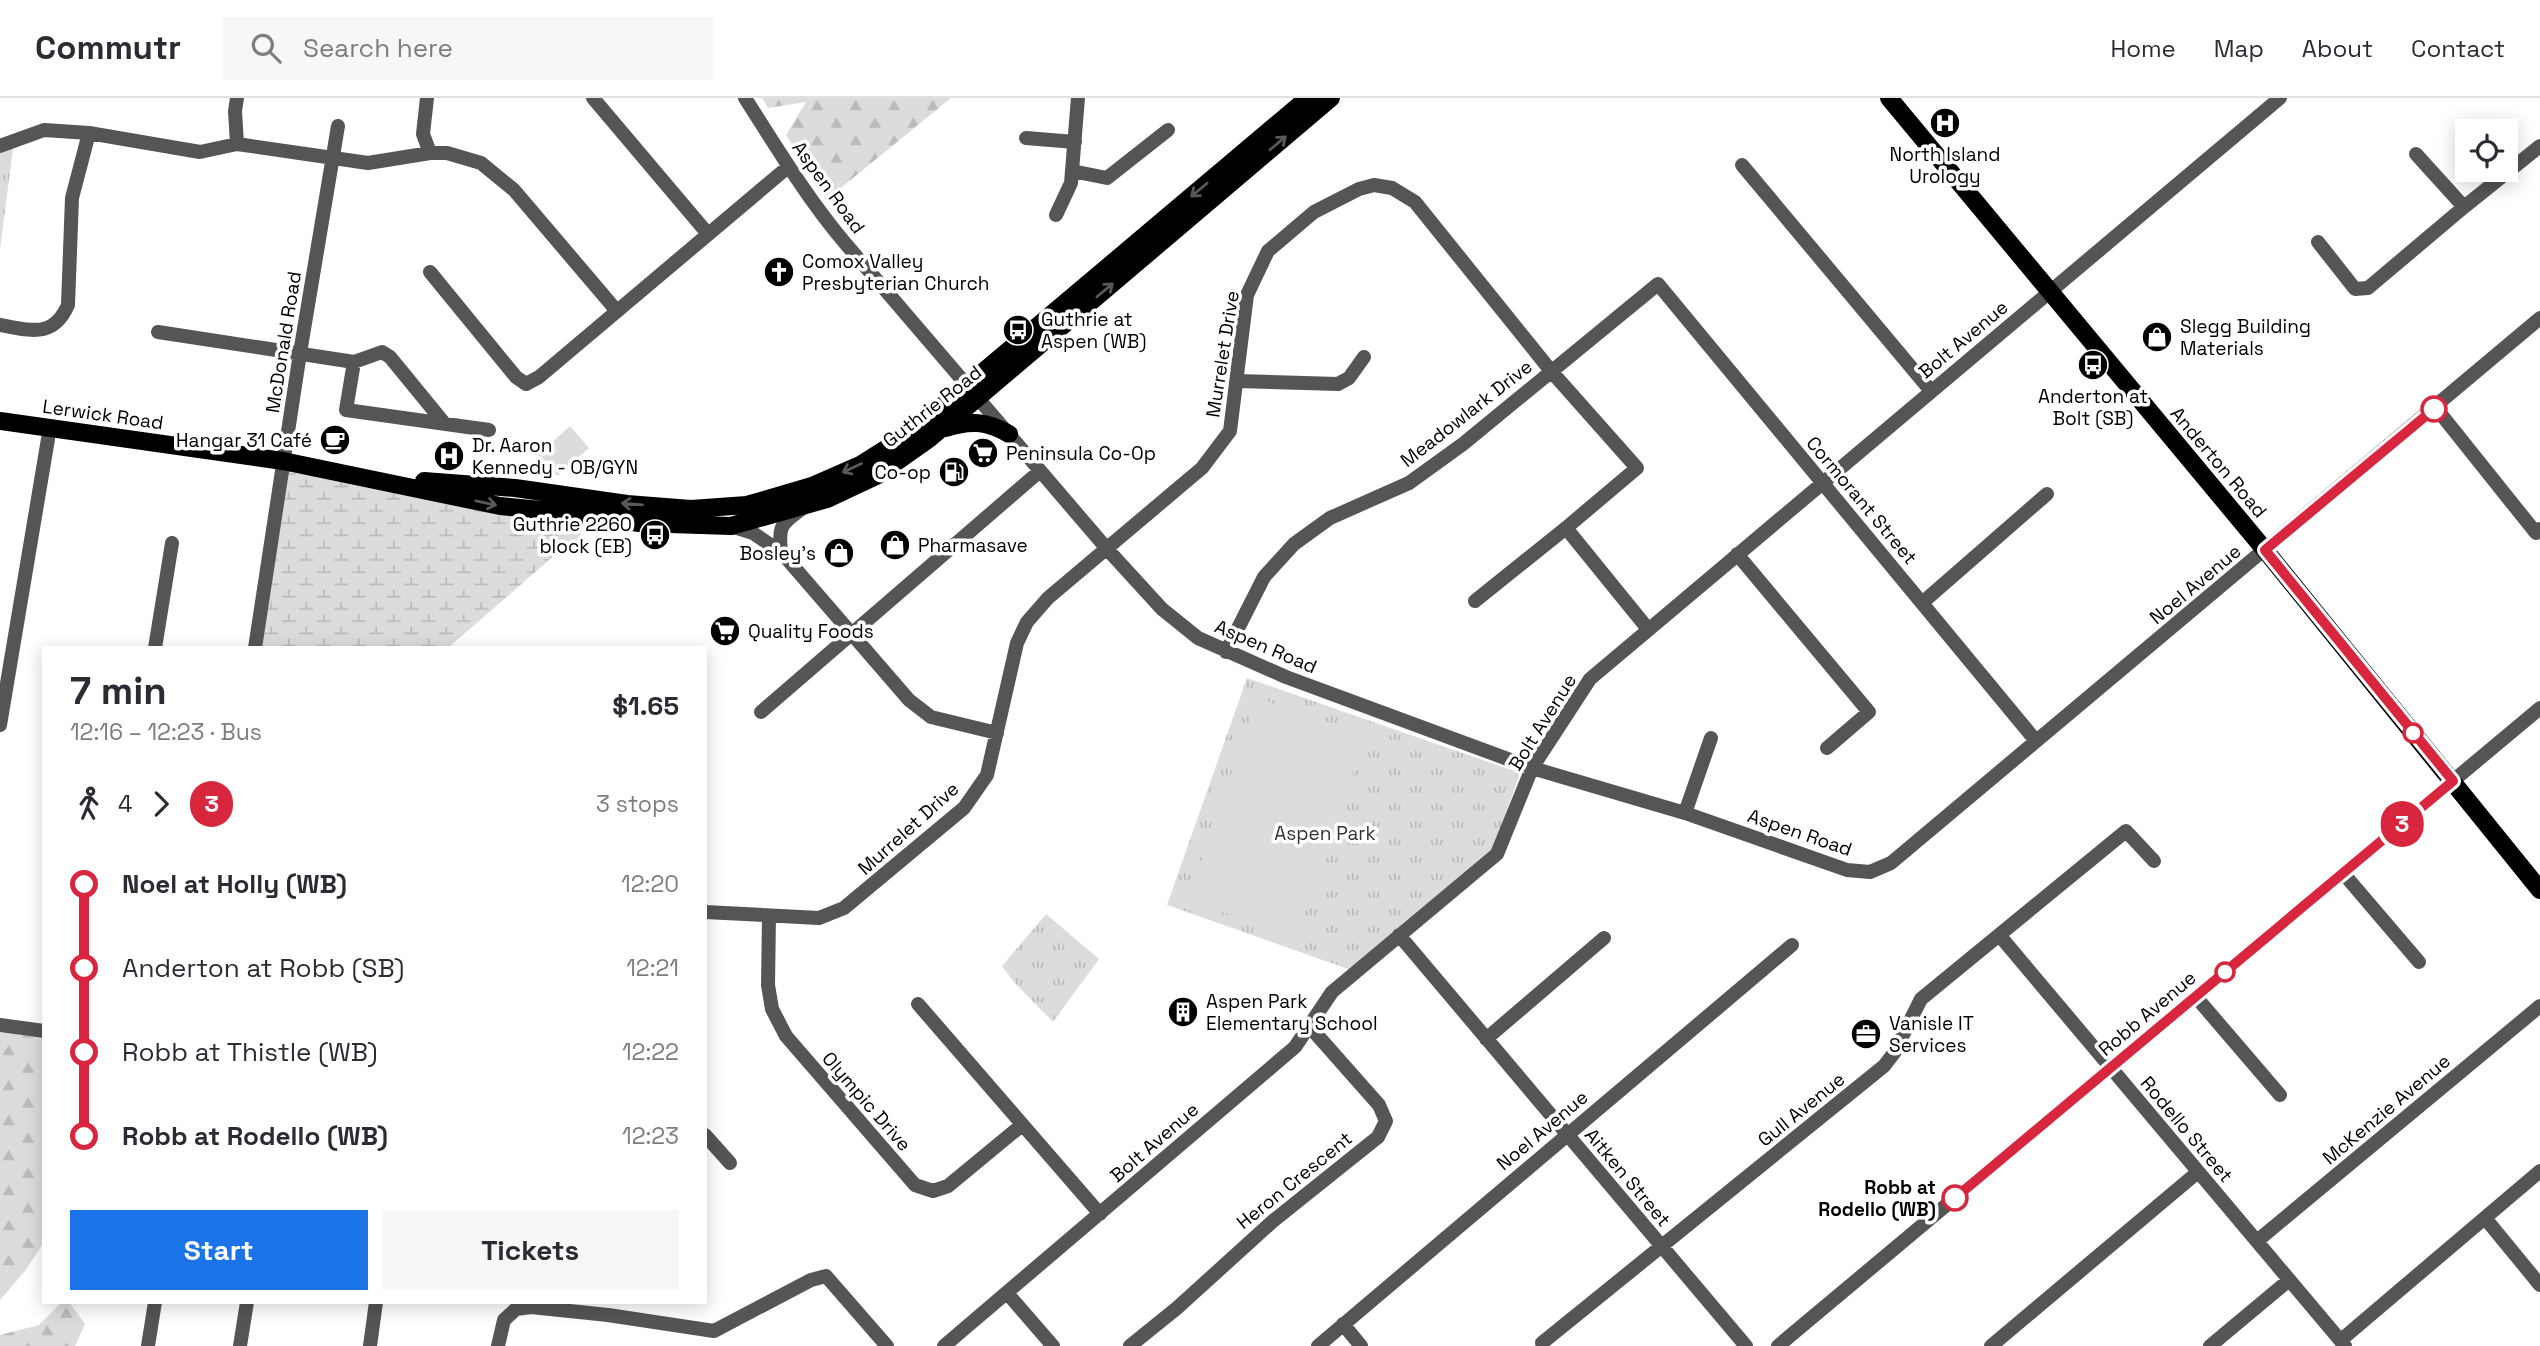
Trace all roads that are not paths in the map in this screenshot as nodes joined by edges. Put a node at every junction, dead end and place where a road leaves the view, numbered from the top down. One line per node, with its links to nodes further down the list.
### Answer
1 (237, 98): 15 (street)
2 (427, 98): 18 (street)
3 (593, 98): 26 (street)
4 (745, 98): 22 (street, Aspen Road)
5 (1078, 98): 14 (street)
6 (1308, 98): 41 (main road, Guthrie Road, one-way to 41)
7 (1331, 98): 41 (main road, Guthrie Road, one-way to 7)
8 (1889, 98): 30 (main road, Anderton Road)
9 (2280, 98): 30 (street, Bolt Avenue)
10 (338, 126): 20 (street, McDonald Road)
11 (1168, 130): 23 (street)
12 (89, 133): 15 (street); 16 (street); 33 (street)
13 (1026, 138): 14 (street)
14 (1075, 142): 23 (street)
15 (237, 144): 20 (street)
16 (0, 146)
17 (2540, 146): 24 (street)
18 (429, 153): 20 (street); 31 (street)
19 (2416, 154): 24 (street)
20 (331, 159): 35 (street, McDonald Road)
21 (1742, 165): 40 (street)
22 (788, 167): 26 (street); 41 (street, Aspen Road)
23 (1072, 171): 25 (street)
24 (2464, 206): 27 (street)
25 (1056, 215)
26 (708, 234): 31 (street)
27 (2318, 242)
28 (430, 272): 31 (street)
29 (1653, 284): 38 (street, Meadowlark Drive); 52 (street, Cormorant Street)
30 (2050, 291): 40 (street, Bolt Avenue); 60 (main road, Anderton Road)
31 (616, 310)
32 (2540, 318): 42 (street, Noel Avenue)
33 (0, 325)
34 (158, 332): 35 (street)
35 (300, 353): 37 (street); 49 (street, McDonald Road)
36 (1364, 357): 39 (street)
37 (354, 362): 44 (street); 44 (street)
38 (1551, 371): 39 (street, Murrelet Drive); 56 (street, Murrelet Drive); 69 (street, Meadowlark Drive)
39 (1238, 381): 59 (street, Murrelet Drive)
40 (1931, 391): 52 (street, Bolt Avenue)
41 (973, 392): 46 (main road, Guthrie Road); 47 (street, Aspen Road); 51 (main road, Guthrie Road, one-way to 51)
42 (2435, 408): 57 (street); 60 (street, Noel Avenue)
43 (0, 421): 49 (main road, Lerwick Road)
44 (443, 423): 45 (street)
45 (489, 430)
46 (940, 430): 47 (main road); 54 (main road, Guthrie Road)
47 (1009, 434): 50 (street, Aspen Road)
48 (48, 439): 72 (street)
49 (283, 461): 51 (main road, Guthrie Road); 68 (street, McDonald Road)
50 (1040, 471): 59 (street, Aspen Road); 66 (street)
51 (347, 474): 55 (main road, Guthrie Road, one-way to 55)
52 (1822, 483): 62 (street, Bolt Avenue); 64 (street, Cormorant Street)
53 (2047, 494): 64 (street)
54 (806, 506): 55 (main road, Guthrie Road); 61 (street)
55 (731, 526): 61 (street)
56 (1566, 528): 63 (street); 65 (street)
57 (2540, 529)
58 (172, 542): 67 (street)
59 (1108, 550): 69 (street, Aspen Road); 73 (street, Murrelet Drive)
60 (2265, 550): 75 (street, Noel Avenue); 78 (main road, Anderton Road)
61 (781, 552): 66 (street)
62 (1737, 554): 65 (street, Bolt Avenue); 76 (street)
63 (1475, 601)
64 (1922, 603): 75 (street, Cormorant Street)
65 (1648, 629): 77 (street, Bolt Avenue)
66 (851, 634): 71 (street); 73 (street)
67 (155, 646)
68 (255, 646)
69 (1226, 652): 77 (street, Aspen Road)
70 (2540, 708): 78 (street, Robb Avenue)
71 (761, 712)
72 (0, 725)
73 (997, 733): 85 (street, Murrelet Drive)
74 (1712, 738): 79 (street)
75 (2036, 741): 81 (street, Noel Avenue)
76 (1827, 748)
77 (1532, 768): 79 (street, Aspen Road); 86 (street, Bolt Avenue)
78 (2453, 781): 82 (street, Robb Avenue); 83 (main road, Anderton Road)
79 (1685, 813): 81 (street, Aspen Road)
80 (2154, 861): 87 (street, Gull Avenue)
81 (1870, 872)
82 (2343, 873): 90 (street); 91 (street, Robb Avenue)
83 (2540, 890)
84 (707, 912): 85 (street, Murrelet Drive)
85 (769, 916): 100 (street, Olympic Drive)
86 (1399, 935): 95 (street, Bolt Avenue); 97 (street, Aitken Street)
87 (2000, 936): 98 (street, Rodello Street); 109 (street, Gull Avenue)
88 (1604, 938): 97 (street)
89 (1792, 944): 101 (street, Noel Avenue)
90 (2419, 962)
91 (2196, 997): 98 (street, Robb Avenue); 99 (street)
92 (918, 1004): 100 (street)
93 (2540, 1006): 108 (street, McKenzie Avenue)
94 (0, 1024): 96 (street)
95 (1310, 1027): 106 (street, Bolt Avenue); 127 (street, Heron Crescent)
96 (42, 1031)
97 (1486, 1039): 101 (street, Aitken Street)
98 (2110, 1069): 105 (street, Rodello Street); 131 (street, Robb Avenue)
99 (2280, 1095)
100 (1022, 1125): 106 (street)
101 (1567, 1134): 109 (street, Aitken Street); 117 (street, Noel Avenue)
102 (707, 1137): 103 (street)
103 (730, 1163)
104 (2540, 1171): 107 (street)
105 (2198, 1172): 108 (street, Rodello Street); 132 (street)
106 (1100, 1214): 112 (street, Bolt Avenue)
107 (2485, 1218): 111 (street); 119 (street)
108 (2257, 1241): 110 (street, Rodello Street)
109 (1662, 1248): 118 (street, Gull Avenue); 130 (street, Aitken Street)
110 (2289, 1280): 119 (street, Rodello Street); 133 (street)
111 (2540, 1285)
112 (1007, 1293): 125 (street, Bolt Avenue); 126 (street)
113 (155, 1304): 120 (street)
114 (247, 1304): 121 (street)
115 (376, 1304): 122 (street)
116 (609, 1309): 123 (street); 124 (street)
117 (1343, 1324): 128 (street, Noel Avenue); 129 (street)
118 (1542, 1343)
119 (2343, 1343)
120 (148, 1346)
121 (240, 1346)
122 (370, 1346)
123 (498, 1346)
124 (887, 1346)
125 (944, 1346)
126 (1053, 1346)
127 (1130, 1346)
128 (1318, 1346)
129 (1361, 1346)
130 (1746, 1346)
131 (1778, 1346)
132 (1991, 1346)
133 (2210, 1346)

